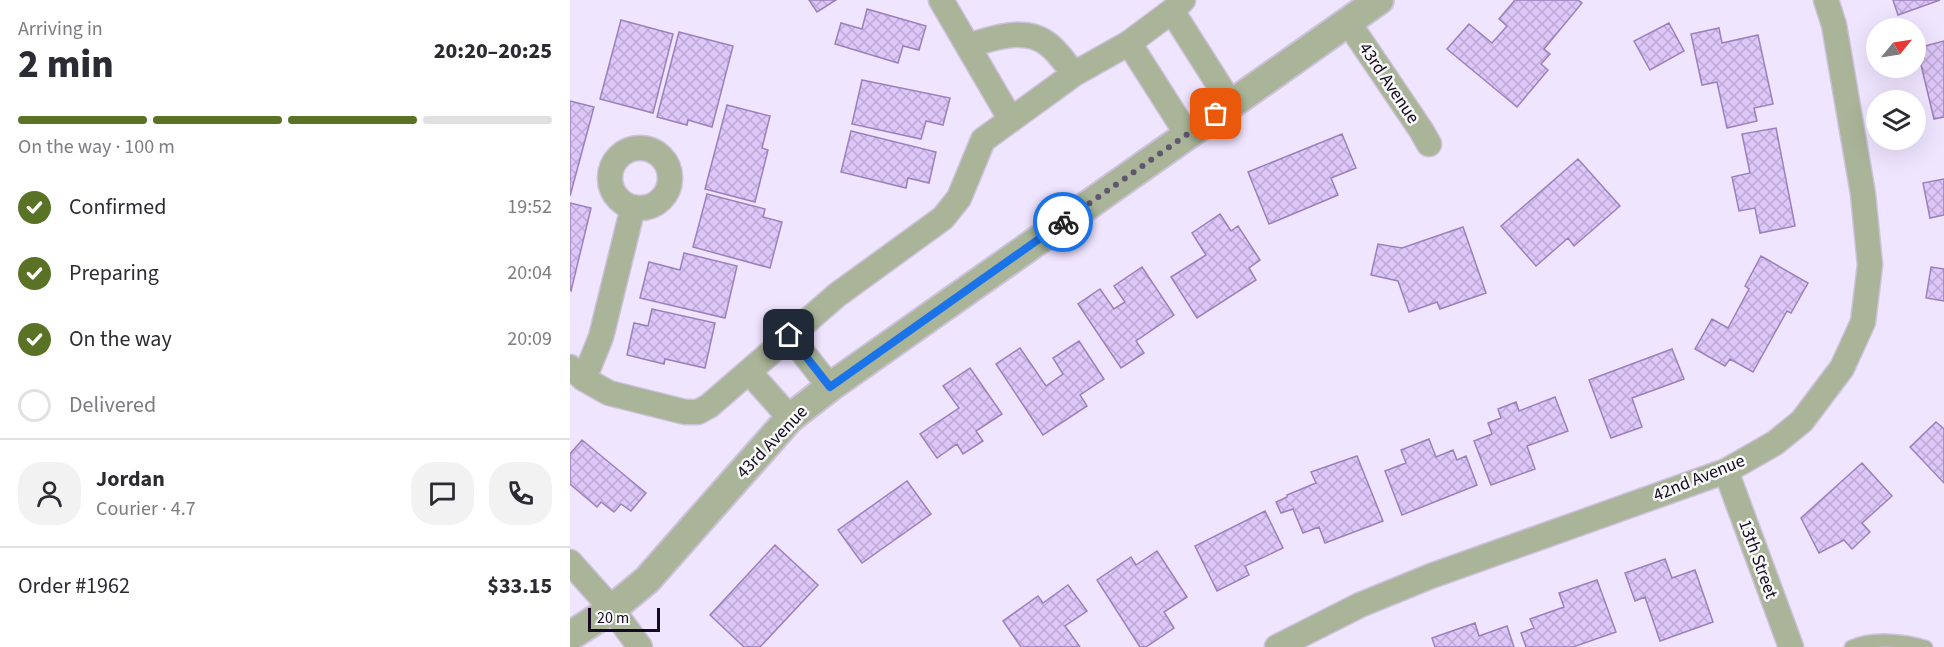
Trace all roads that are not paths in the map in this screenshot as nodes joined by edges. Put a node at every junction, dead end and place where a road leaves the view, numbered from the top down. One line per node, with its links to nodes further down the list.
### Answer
1 (941, 0): 7 (street)
2 (1379, 0): 5 (street, 43rd Avenue)
3 (1826, 0): 19 (street, 42nd Avenue)
4 (1177, 6): 6 (street); 9 (street)
5 (1348, 22): 9 (street, 43rd Avenue); 12 (street, 43rd Avenue)
6 (1129, 43): 8 (street); 11 (street)
7 (968, 46): 8 (street); 10 (street)
8 (1074, 74): 10 (street)
9 (1231, 104): 11 (street, 43rd Avenue)
10 (1011, 120): 14 (street)
11 (1187, 134): 17 (street, 43rd Avenue)
12 (1429, 144)
13 (633, 207): 16 (street)
14 (789, 335): 15 (street); 17 (street)
15 (748, 372): 16 (street); 18 (street)
16 (577, 373)
17 (830, 387): 18 (street, 43rd Avenue)
18 (790, 418): 21 (street, 43rd Avenue)
19 (1726, 471): 24 (street, 42nd Avenue); 25 (street, 13th Street)
20 (570, 561): 21 (street)
21 (612, 609): 22 (street, 43rd Avenue); 23 (street)
22 (570, 636)
23 (640, 647)
24 (1277, 647)
25 (1791, 647)
26 (1851, 647): 27 (lane)
27 (1926, 647)

